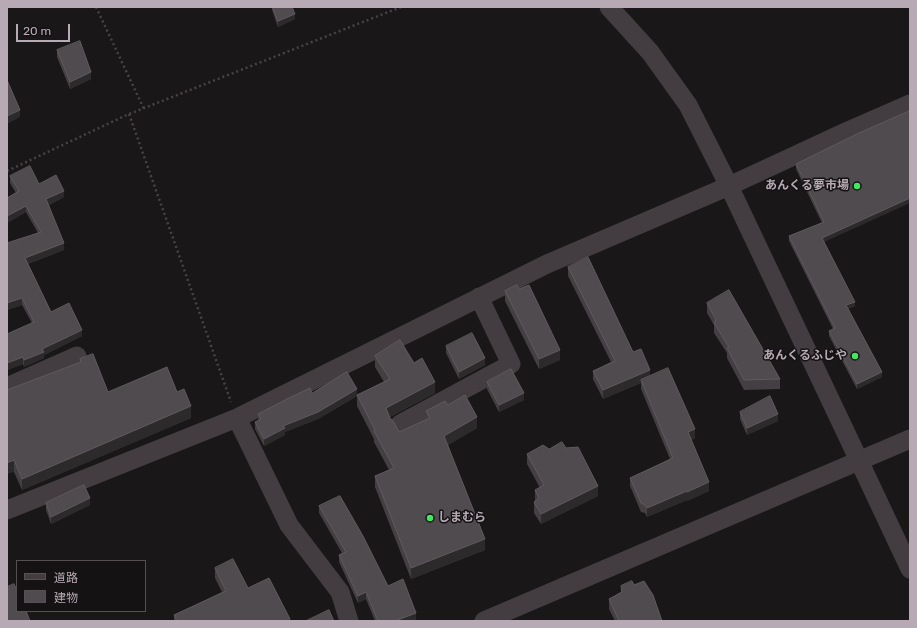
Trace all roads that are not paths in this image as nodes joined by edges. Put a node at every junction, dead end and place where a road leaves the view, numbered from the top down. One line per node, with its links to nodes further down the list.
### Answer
1 (609, 7): 3 (street)
2 (910, 104): 3 (street)
3 (729, 186): 4 (street); 10 (street)
4 (480, 297): 7 (street); 8 (street)
5 (77, 356): 6 (street)
6 (7, 387)
7 (237, 418): 11 (street); 13 (street)
8 (400, 424)
9 (910, 439): 10 (street)
10 (860, 461): 12 (street); 14 (street)
11 (7, 510)
12 (910, 569)
13 (348, 621)
14 (484, 621)

